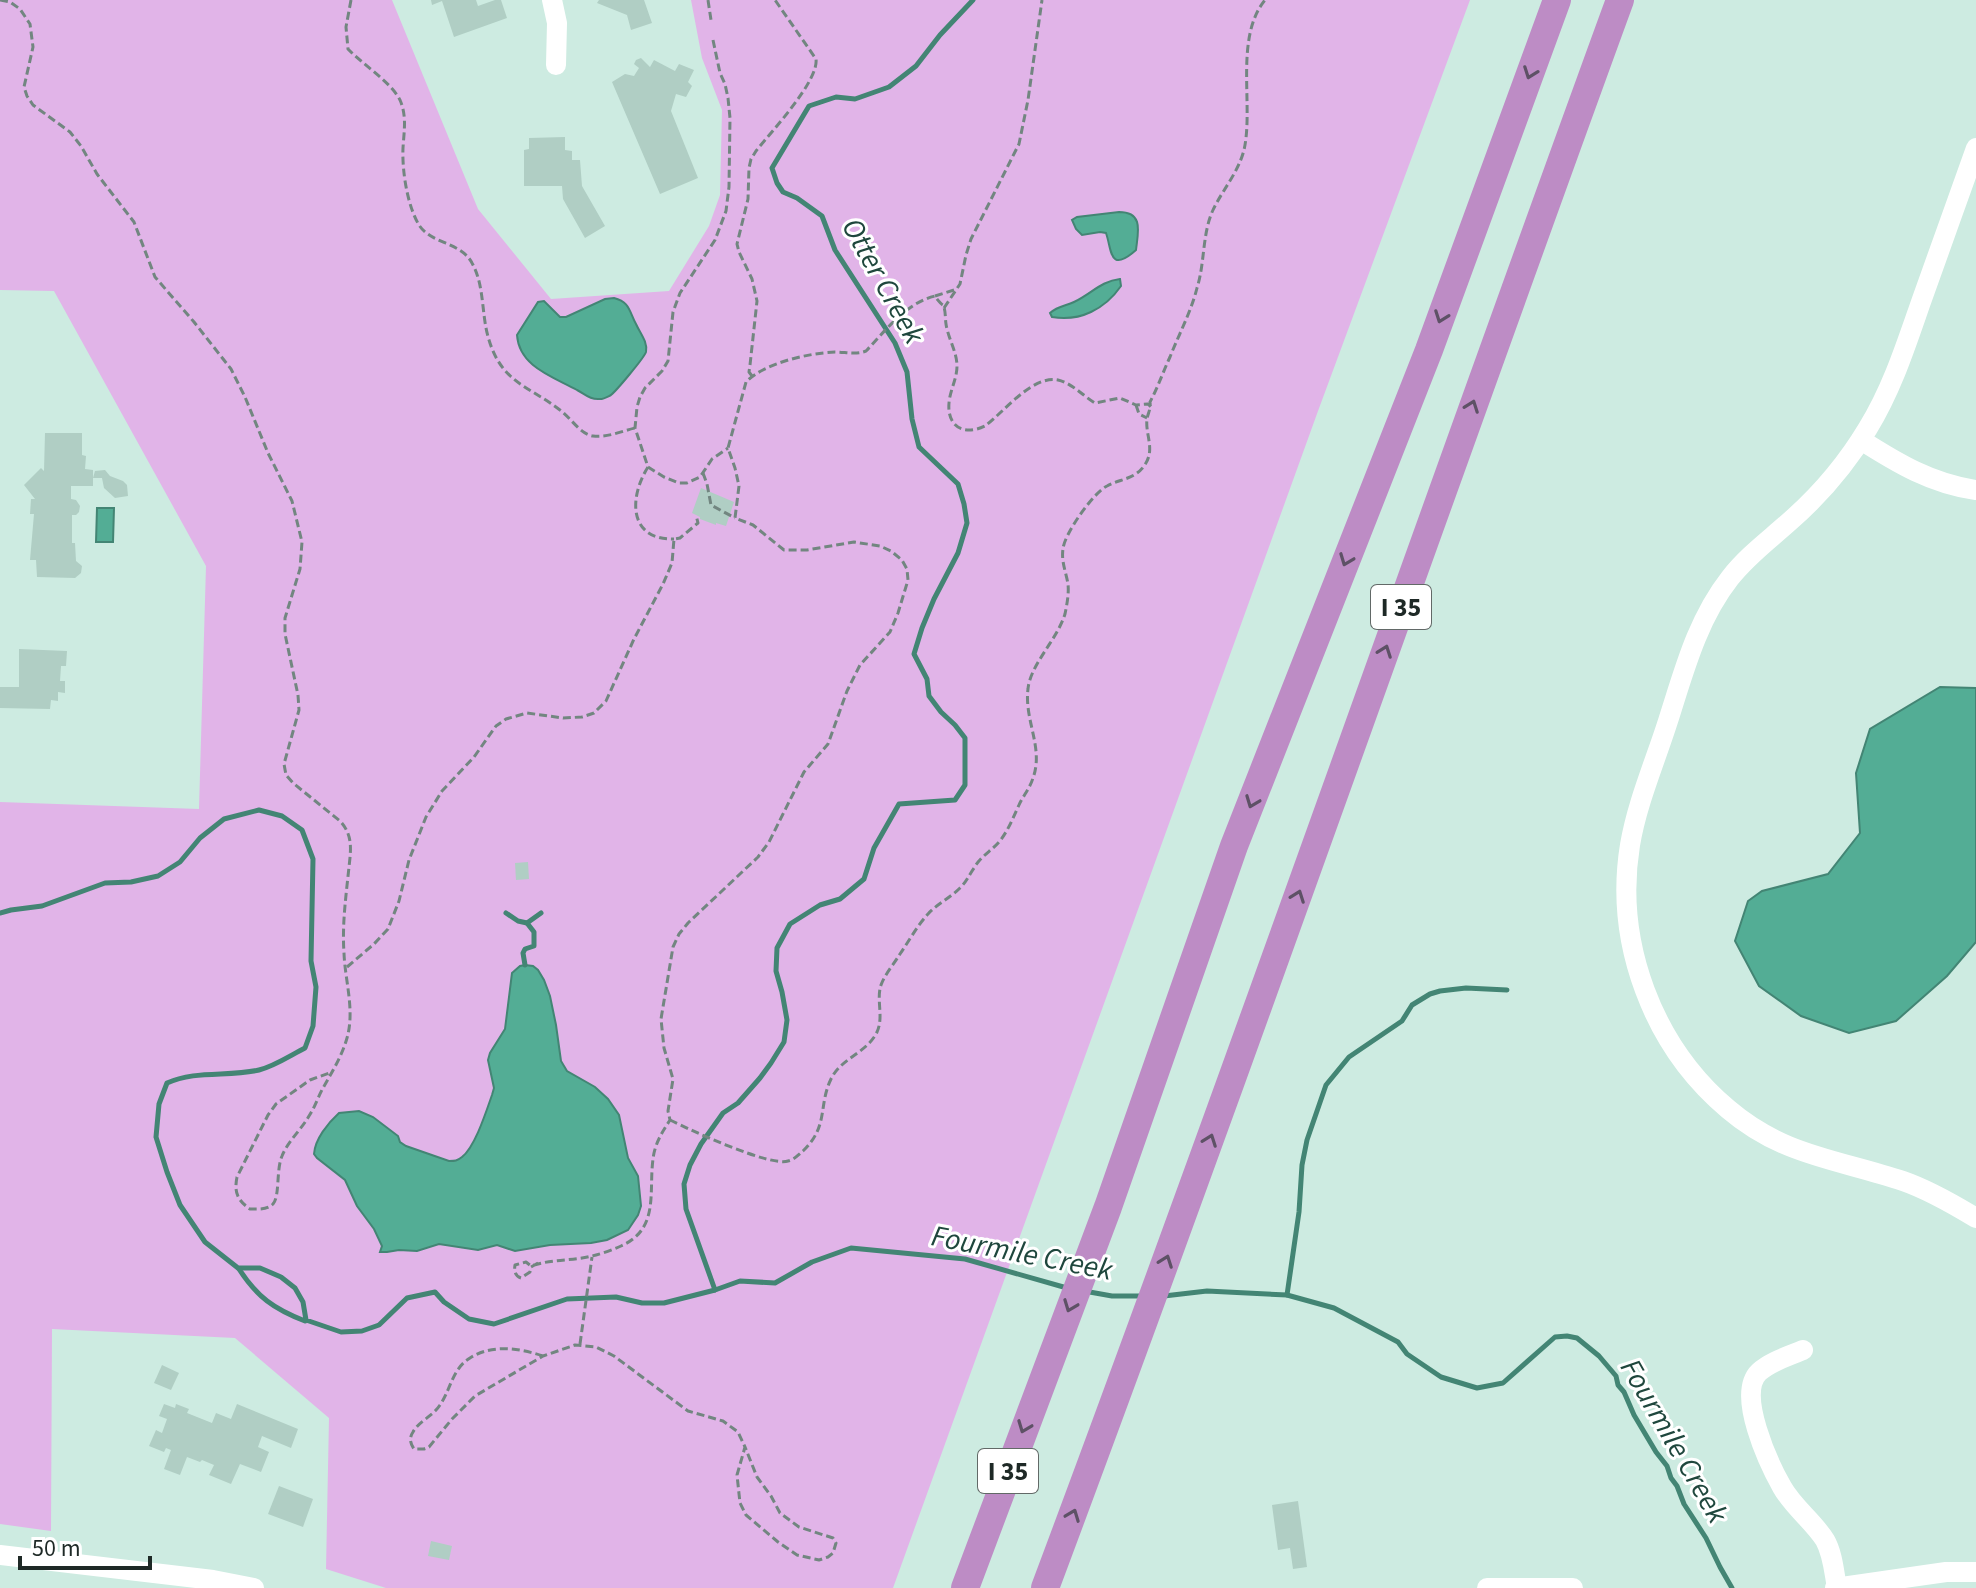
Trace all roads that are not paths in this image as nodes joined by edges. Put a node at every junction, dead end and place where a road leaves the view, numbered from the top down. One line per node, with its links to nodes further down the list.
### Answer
1 (552, 0): 4 (street)
2 (1557, 0): 14 (highway, I 35, one-way to 14)
3 (1620, 0): 15 (highway, I 35, one-way to 3)
4 (556, 65)
5 (1976, 148): 6 (street)
6 (1966, 205): 7 (street)
7 (1861, 440): 8 (street); 9 (street)
8 (1976, 490)
9 (1976, 1218)
10 (1803, 1350): 18 (street)
11 (0, 1555): 13 (street)
12 (1976, 1572): 18 (street)
13 (254, 1588)
14 (965, 1588)
15 (1045, 1588)
16 (1487, 1588): 17 (street)
17 (1573, 1588)
18 (1836, 1588)

